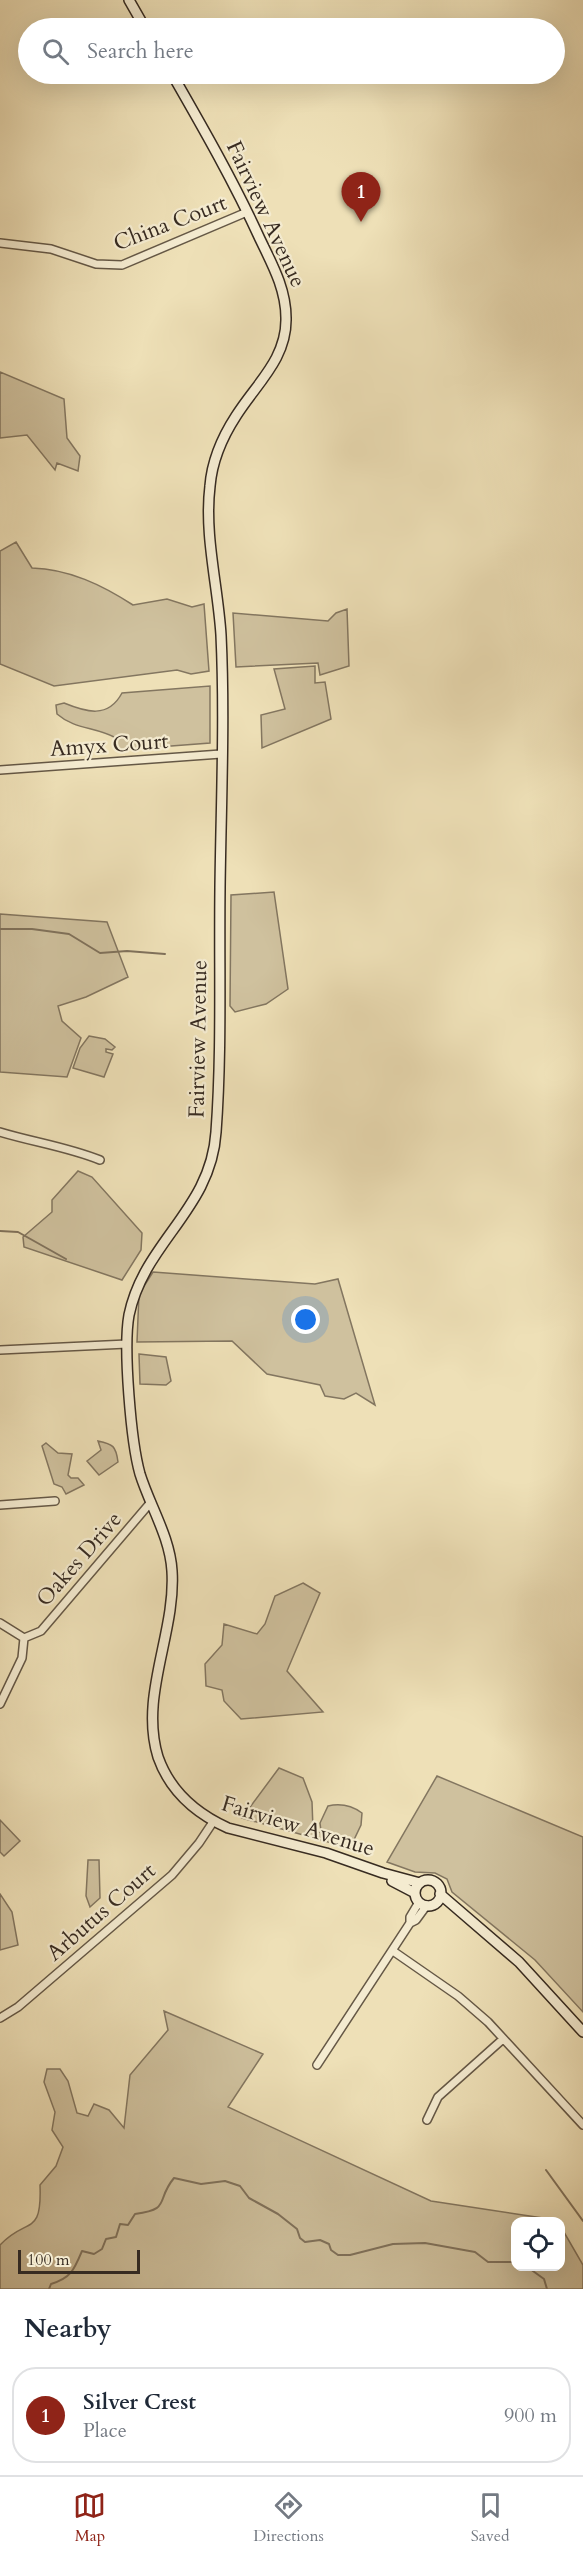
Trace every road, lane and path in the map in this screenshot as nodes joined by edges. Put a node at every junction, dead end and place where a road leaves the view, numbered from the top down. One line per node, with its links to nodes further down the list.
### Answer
1 (129, 0): 2 (main road)
2 (139, 18)
3 (178, 84): 4 (main road, Fairview Avenue)
4 (248, 212): 5 (street, China Court); 6 (main road, Fairview Avenue)
5 (0, 243)
6 (221, 754): 7 (street, Amyx Court); 10 (main road, Fairview Avenue)
7 (0, 770)
8 (0, 1132): 9 (street)
9 (100, 1160)
10 (127, 1344): 11 (street); 13 (main road, Fairview Avenue)
11 (0, 1350)
12 (55, 1501): 14 (street)
13 (151, 1502): 16 (street, Oakes Drive); 18 (main road, Fairview Avenue)
14 (0, 1505)
15 (0, 1623): 16 (street)
16 (24, 1638): 17 (street)
17 (0, 1704)
18 (213, 1822): 19 (main road, Fairview Avenue); 23 (street, Arbutus Court)
19 (383, 1873): 20 (main road, Fairview Avenue); 21 (main road, Fairview Avenue)
20 (420, 1883): 21 (main road); 21 (main road, Fairview Avenue)
21 (427, 1900): 22 (street); 24 (main road, Fairview Avenue)
22 (393, 1951): 25 (street); 26 (street)
23 (0, 2018)
24 (583, 2032)
25 (502, 2039): 27 (street); 28 (street)
26 (317, 2065)
27 (428, 2120)
28 (583, 2125)

